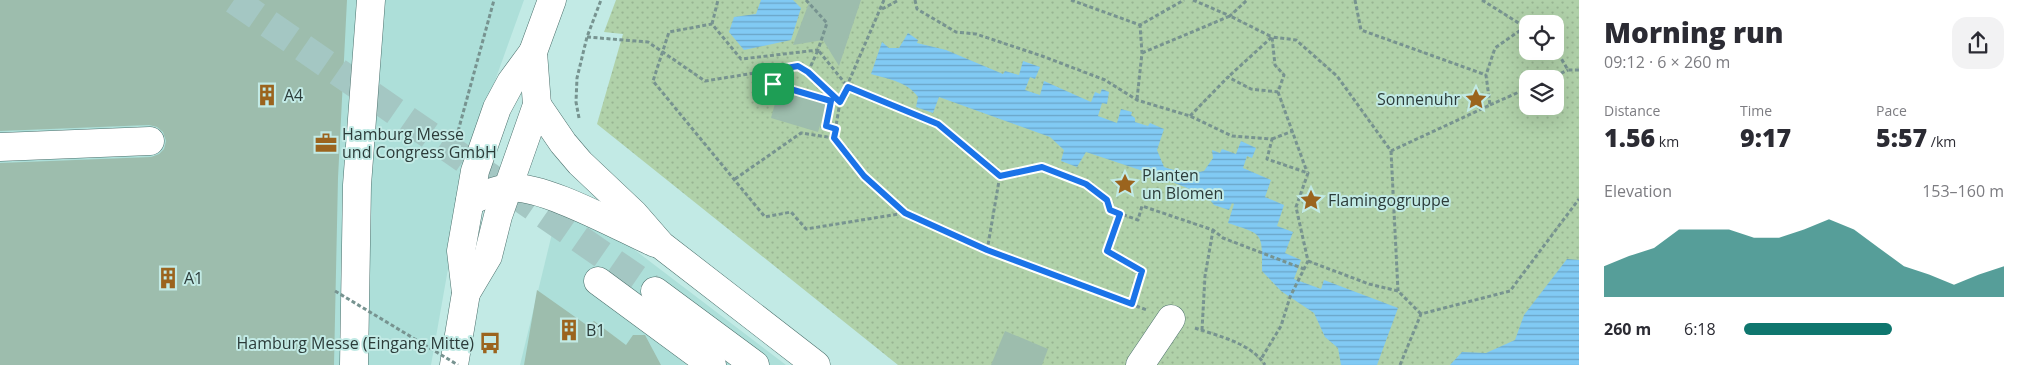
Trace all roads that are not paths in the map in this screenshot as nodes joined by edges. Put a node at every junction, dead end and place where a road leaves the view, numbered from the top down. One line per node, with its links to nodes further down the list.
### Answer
1 (371, 0): 14 (main road)
2 (552, 0): 3 (main road)
3 (533, 52): 4 (main road); 8 (main road)
4 (537, 105): 7 (main road); 9 (main road)
5 (150, 141): 6 (main road)
6 (0, 147)
7 (508, 188): 8 (main road); 9 (main road); 12 (main road)
8 (470, 201): 12 (main road)
9 (661, 246): 18 (main road)
10 (598, 281): 16 (main road)
11 (655, 291): 17 (main road)
12 (466, 293): 15 (main road)
13 (1171, 319): 19 (main road)
14 (354, 365)
15 (456, 365)
16 (712, 365)
17 (755, 365)
18 (816, 365)
19 (1140, 365)

